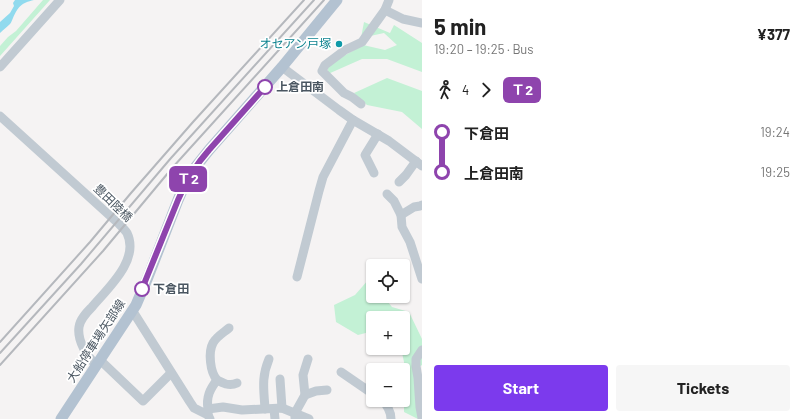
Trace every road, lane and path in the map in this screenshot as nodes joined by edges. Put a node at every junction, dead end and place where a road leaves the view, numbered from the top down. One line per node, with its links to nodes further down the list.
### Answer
1 (60, 0): 6 (street)
2 (337, 0): 7 (main road, 大船停車場矢部線)
3 (389, 0): 4 (street)
4 (385, 10): 5 (street); 8 (street)
5 (422, 23)
6 (0, 67)
7 (282, 67): 10 (street); 20 (main road, 大船停車場矢部線)
8 (361, 104)
9 (0, 116): 25 (street, 豊田陸橋)
10 (353, 120): 11 (street); 18 (street)
11 (378, 134): 12 (street); 13 (street)
12 (419, 164): 14 (street)
13 (374, 173)
14 (398, 182)
15 (387, 194): 17 (street)
16 (422, 205): 17 (street)
17 (402, 215): 19 (street)
18 (298, 277)
19 (422, 279)
20 (132, 310): 25 (main road, 大船停車場矢部線); 27 (street)
21 (229, 328): 29 (street)
22 (422, 350): 38 (street)
23 (269, 359): 35 (street)
24 (308, 359): 33 (street)
25 (98, 362): 27 (street); 39 (main road, 大船停車場矢部線)
26 (340, 372): 31 (street)
27 (171, 373): 36 (street)
28 (280, 379): 35 (street)
29 (217, 380): 30 (street); 36 (street)
30 (237, 383)
31 (366, 389)
32 (327, 390): 33 (street)
33 (305, 395): 37 (street)
34 (387, 407): 42 (street)
35 (273, 409): 36 (street); 37 (street); 40 (street)
36 (209, 415)
37 (295, 416): 41 (street)
38 (422, 418)
39 (61, 419)
40 (275, 419)
41 (308, 419)
42 (391, 419)

